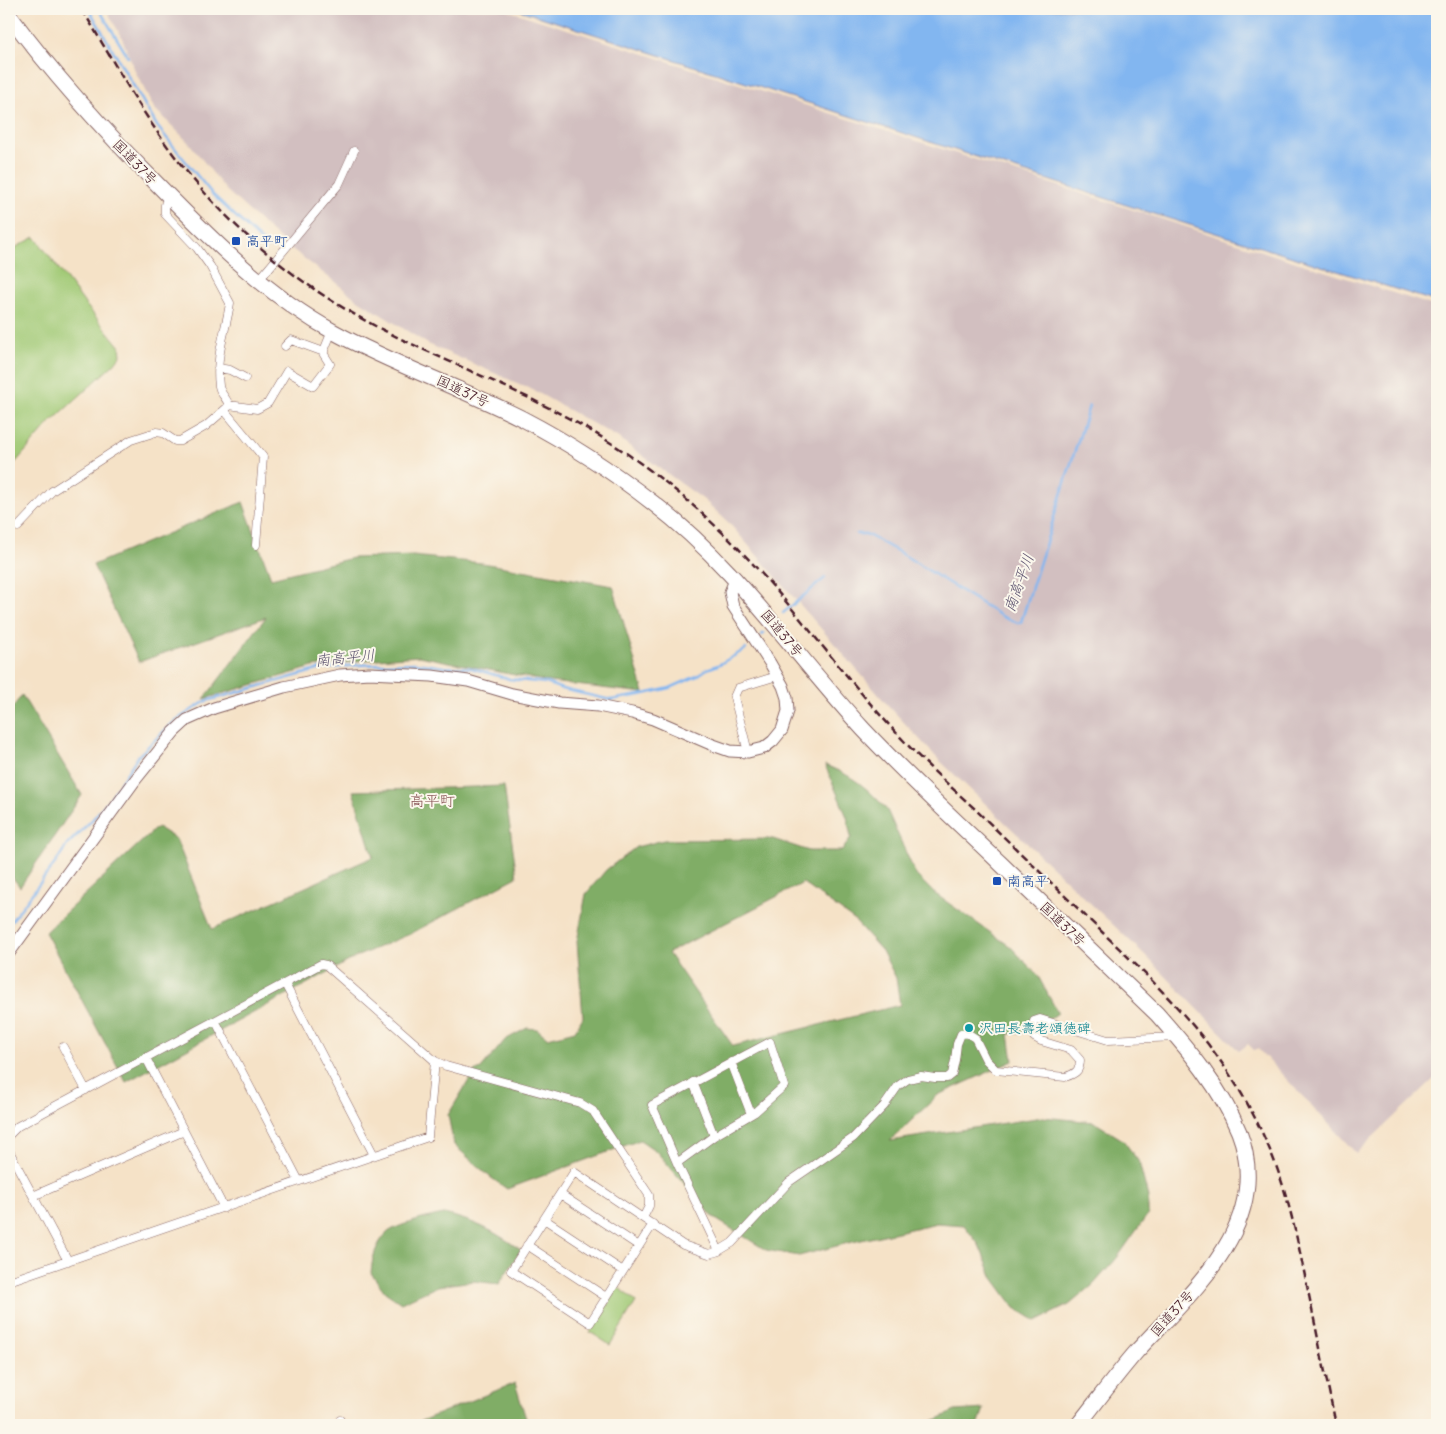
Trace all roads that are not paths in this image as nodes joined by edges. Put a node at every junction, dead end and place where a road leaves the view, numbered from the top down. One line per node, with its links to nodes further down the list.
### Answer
1 (9, 15): 3 (highway, 国道37号)
2 (354, 151): 4 (street)
3 (168, 195): 4 (highway, 国道37号); 8 (street)
4 (259, 280): 5 (highway, 国道37号)
5 (332, 331): 7 (street); 13 (highway, 国道37号)
6 (285, 346): 7 (street)
7 (324, 352): 10 (street)
8 (218, 368): 9 (street); 10 (street)
9 (245, 378)
10 (227, 408): 11 (street); 12 (street)
11 (18, 527)
12 (256, 546)
13 (736, 578): 14 (street); 19 (highway, 国道37号)
14 (777, 676): 15 (street); 15 (street)
15 (748, 752): 16 (street)
16 (9, 953)
17 (285, 984): 18 (street); 22 (street); 31 (street)
18 (216, 1022): 21 (street); 33 (street)
19 (1178, 1037): 42 (street); 47 (highway, 国道37号)
20 (63, 1047): 25 (street)
21 (146, 1058): 25 (street); 27 (street)
22 (436, 1062): 31 (street); 37 (street)
23 (731, 1062): 24 (street); 26 (street); 26 (street)
24 (693, 1082): 29 (street); 32 (street)
25 (86, 1090): 28 (street)
26 (751, 1114): 29 (street)
27 (184, 1131): 35 (street); 36 (street)
28 (9, 1135)
29 (714, 1136): 32 (street)
30 (9, 1151): 35 (street)
31 (374, 1155): 33 (street)
32 (677, 1163): 42 (street)
33 (299, 1181): 36 (street)
34 (560, 1194): 37 (street); 38 (street); 41 (street)
35 (33, 1196): 43 (street)
36 (224, 1208): 43 (street)
37 (643, 1218): 39 (street)
38 (544, 1219): 40 (street); 44 (street)
39 (653, 1224): 41 (street); 42 (street)
40 (527, 1245): 46 (street); 46 (street)
41 (639, 1246): 44 (street)
42 (719, 1251)
43 (68, 1261): 45 (street)
44 (623, 1271): 46 (street)
45 (9, 1281)
46 (606, 1297)
47 (1095, 1404): 48 (highway, 国道37号); 49 (highway, 国道37号)
48 (1078, 1425)
49 (1086, 1425)

